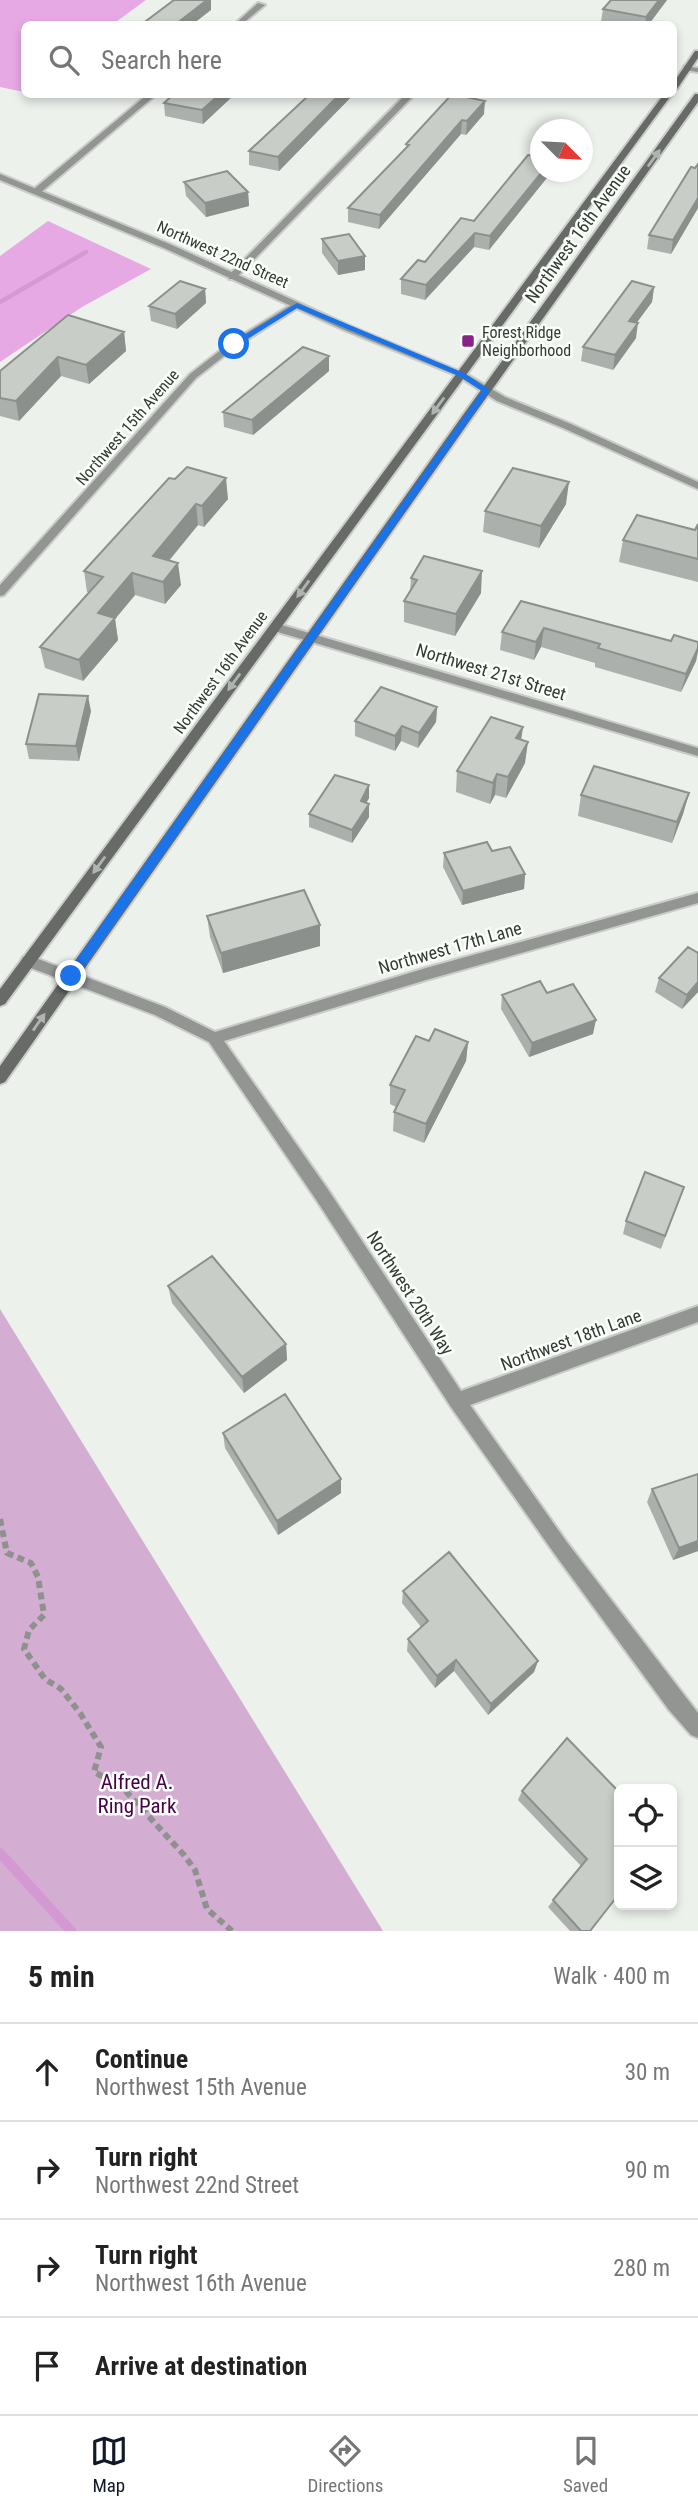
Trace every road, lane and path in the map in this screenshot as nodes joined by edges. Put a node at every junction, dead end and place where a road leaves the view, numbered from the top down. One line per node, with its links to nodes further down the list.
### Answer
1 (261, 5): 2 (street)
2 (241, 21)
3 (698, 53): 4 (main road)
4 (687, 68): 5 (street); 6 (main road)
5 (698, 70)
6 (677, 83)
7 (698, 96): 13 (main road, Northwest 16th Avenue, one-way to 7)
8 (148, 98): 12 (street)
9 (407, 98): 14 (street)
10 (666, 98): 13 (main road, Northwest 16th Avenue)
11 (0, 177): 12 (street, Northwest 22nd Street)
12 (37, 191): 14 (street, Northwest 22nd Street)
13 (601, 208): 16 (main road, Northwest 16th Avenue); 17 (main road, Northwest 16th Avenue)
14 (232, 277): 15 (street, Northwest 22nd Street)
15 (297, 305): 16 (street, Northwest 22nd Street); 19 (street, Northwest 15th Avenue)
16 (461, 374): 17 (street, Northwest 22nd Street); 20 (main road, Northwest 16th Avenue, one-way to 20)
17 (486, 390): 18 (street, Northwest 22nd Street); 21 (main road, Northwest 16th Avenue)
18 (698, 486)
19 (0, 592)
20 (275, 627): 21 (street, Northwest 21st Street); 24 (main road, Northwest 16th Avenue, one-way to 24)
21 (312, 637): 22 (street, Northwest 21st Street); 25 (main road, Northwest 16th Avenue)
22 (698, 752)
23 (698, 898): 27 (street, Northwest 17th Lane)
24 (28, 961): 25 (street, Northwest 20th Way); 26 (main road, Northwest 16th Avenue)
25 (71, 976): 27 (street, Northwest 20th Way); 28 (main road, Northwest 16th Avenue, one-way to 25)
26 (0, 1000)
27 (214, 1038): 30 (street, Northwest 20th Way)
28 (0, 1078)
29 (698, 1314): 30 (street, Northwest 18th Lane)
30 (457, 1401): 32 (street, Northwest 20th Way)
31 (0, 1519): 33 (path)
32 (698, 1728)
33 (232, 1931)

